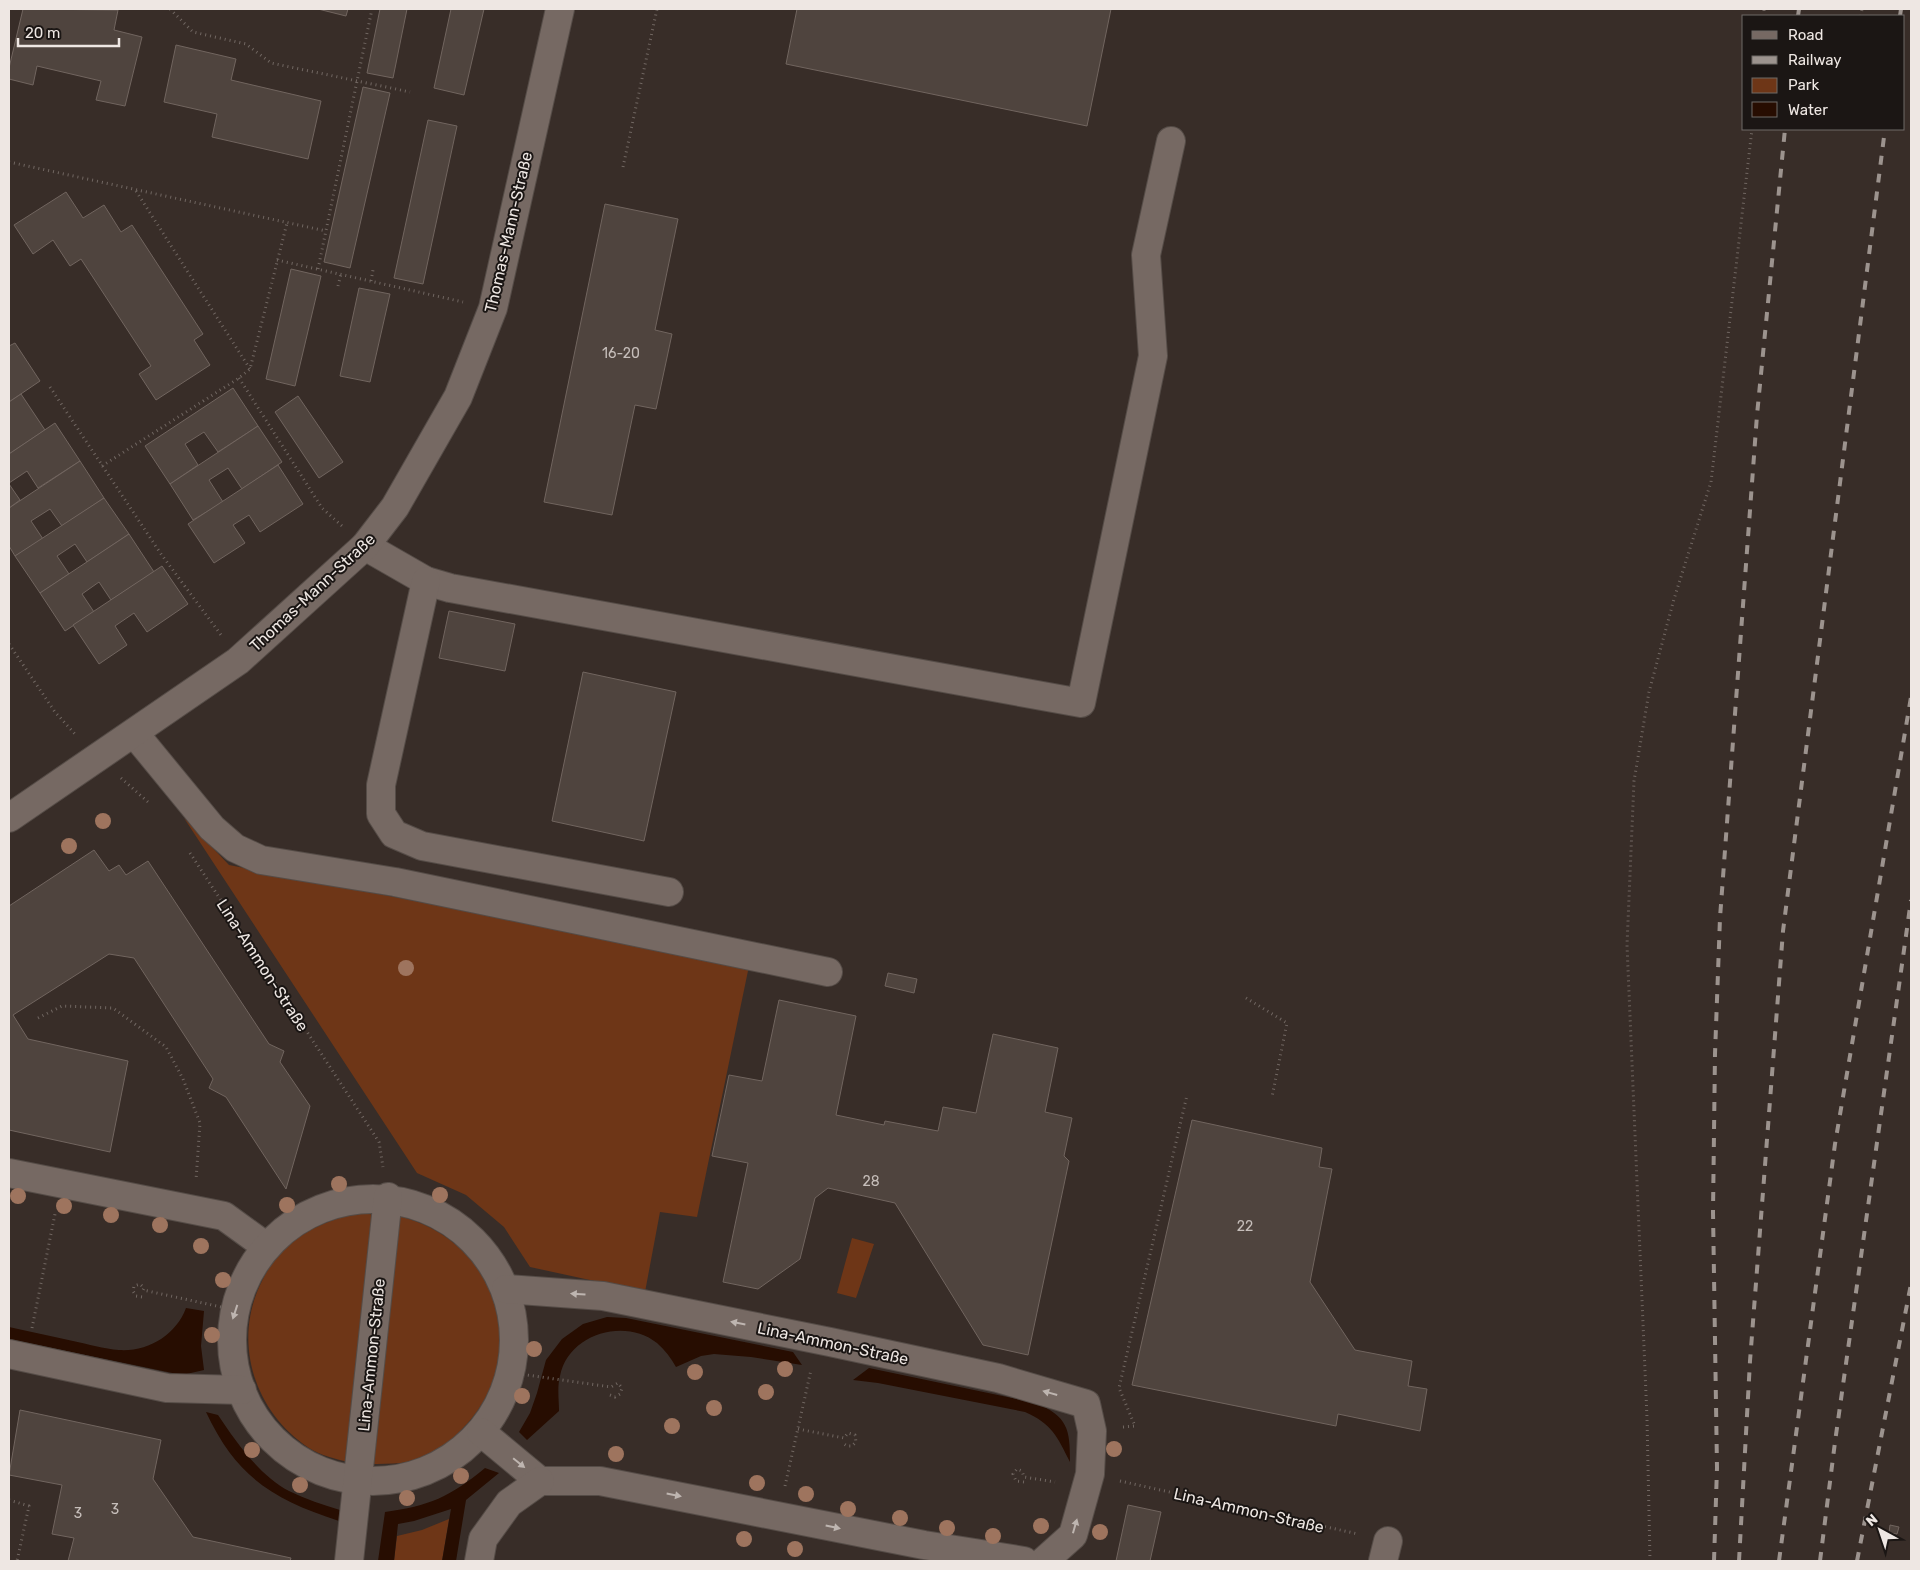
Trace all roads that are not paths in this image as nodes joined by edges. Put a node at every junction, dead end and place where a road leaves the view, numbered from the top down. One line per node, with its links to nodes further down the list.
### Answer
1 (560, 9): 3 (street, Thomas-Mann-Straße)
2 (1171, 141): 4 (street)
3 (366, 546): 4 (street); 5 (street, Thomas-Mann-Straße)
4 (426, 581): 7 (street)
5 (134, 733): 6 (street, Thomas-Mann-Straße); 8 (street)
6 (9, 818)
7 (669, 892)
8 (828, 972)
9 (9, 1174): 11 (street)
10 (388, 1198): 11 (street); 12 (street); 17 (street, Lina-Ammon-Straße)
11 (264, 1245): 14 (street, one-way to 14)
12 (506, 1289): 15 (street); 21 (street, Lina-Ammon-Straße, one-way to 12)
13 (17, 1356): 14 (street)
14 (242, 1390): 17 (street)
15 (481, 1432): 16 (street, one-way to 16); 17 (street)
16 (540, 1480): 19 (street); 20 (street, one-way to 20)
17 (358, 1482): 18 (street, Lina-Ammon-Straße)
18 (350, 1561)
19 (479, 1561)
20 (1024, 1561)
21 (1044, 1561)

